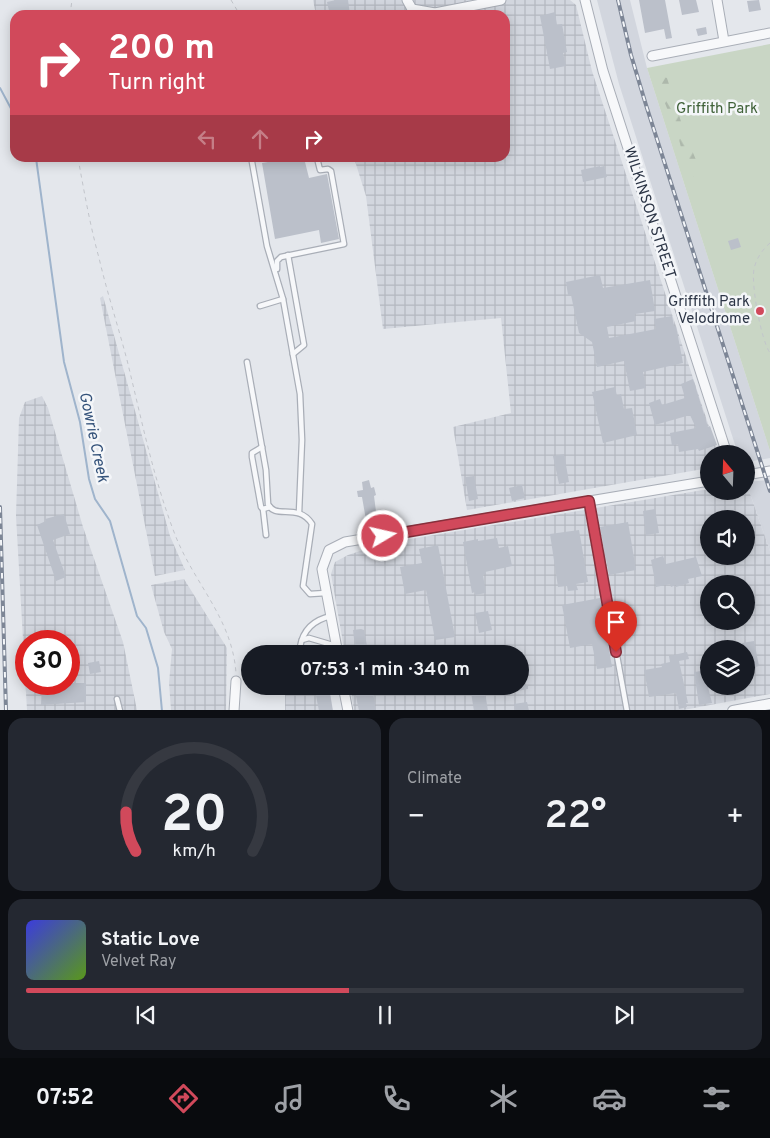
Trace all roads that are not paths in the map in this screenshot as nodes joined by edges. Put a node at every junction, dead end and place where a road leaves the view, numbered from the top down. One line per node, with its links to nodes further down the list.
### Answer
1 (407, 0): 5 (street)
2 (501, 0): 6 (street)
3 (585, 0): 18 (street, WILKINSON STREET)
4 (716, 0): 8 (street)
5 (418, 10)
6 (450, 10)
7 (770, 33): 8 (street)
8 (724, 41): 9 (street)
9 (652, 56)
10 (252, 162): 13 (lane)
11 (318, 162): 12 (lane)
12 (288, 255): 13 (lane); 16 (lane)
13 (277, 275): 14 (lane)
14 (283, 299): 15 (lane); 16 (lane)
15 (260, 306)
16 (293, 354): 26 (lane)
17 (247, 362): 19 (lane)
18 (724, 445)
19 (262, 447): 24 (lane); 25 (lane)
20 (770, 471): 21 (street)
21 (755, 474)
22 (700, 482): 23 (street)
23 (589, 501): 28 (street); 41 (lane)
24 (270, 507): 25 (lane); 26 (lane)
25 (263, 509): 27 (lane)
26 (299, 513): 28 (lane)
27 (266, 535)
28 (326, 593): 29 (street)
29 (331, 616): 30 (lane); 33 (street)
30 (302, 640): 31 (lane); 32 (lane)
31 (301, 645)
32 (325, 645)
33 (336, 645)
34 (236, 681): 39 (street)
35 (346, 695): 40 (street)
36 (117, 699): 38 (lane)
37 (770, 704): 42 (street)
38 (120, 710)
39 (234, 710)
40 (348, 710)
41 (627, 710)
42 (733, 710)

